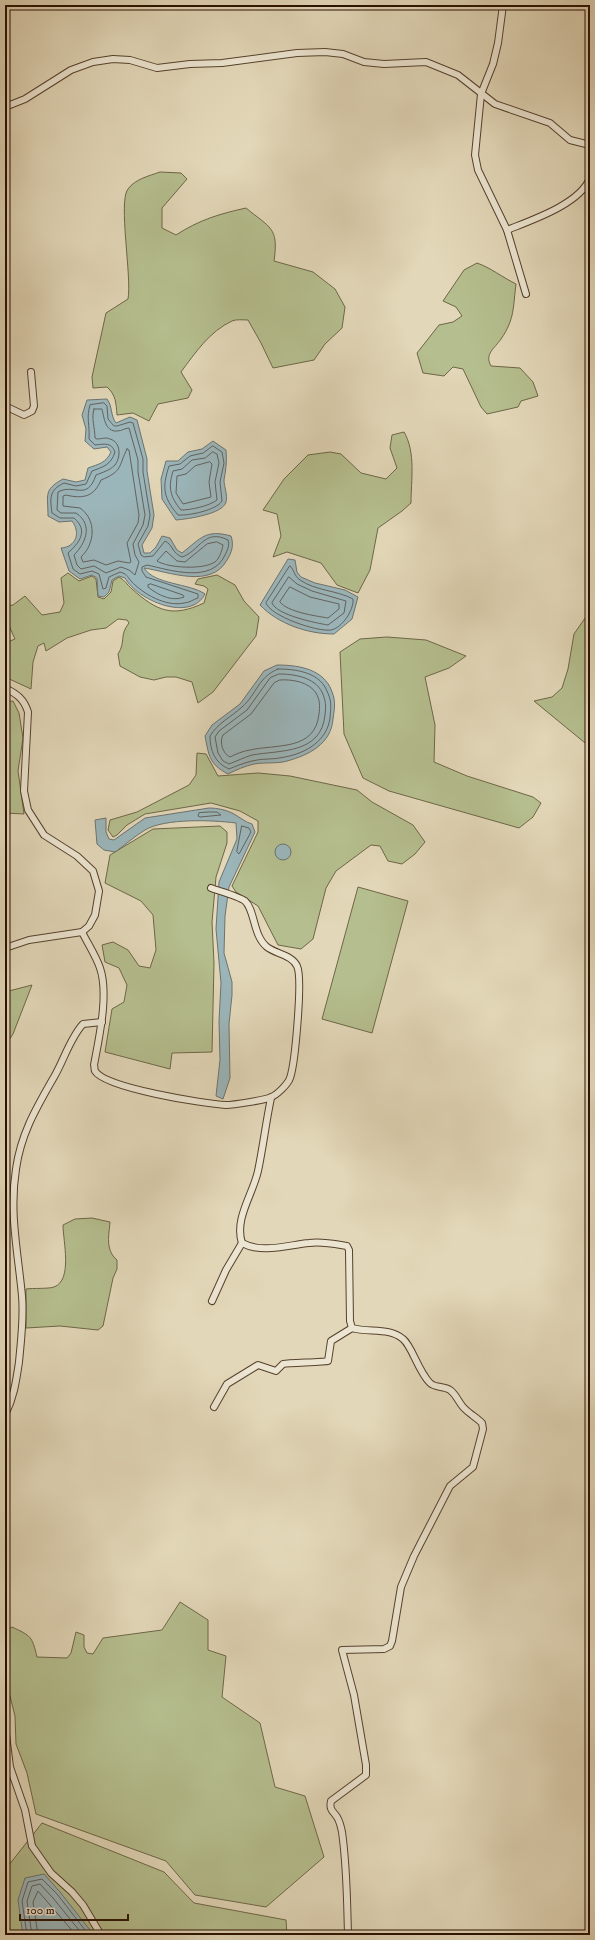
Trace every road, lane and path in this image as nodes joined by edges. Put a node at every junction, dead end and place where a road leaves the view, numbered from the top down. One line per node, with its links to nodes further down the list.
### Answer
1 (503, 5): 2 (street)
2 (481, 94): 3 (street); 4 (street); 6 (street)
3 (5, 107)
4 (590, 145)
5 (590, 178): 6 (street)
6 (507, 230): 7 (street)
7 (526, 294)
8 (31, 372): 9 (street)
9 (5, 406)
10 (5, 688): 12 (street)
11 (211, 888): 15 (street)
12 (82, 932): 13 (street); 14 (street)
13 (5, 948)
14 (102, 1022): 15 (street); 20 (street)
15 (271, 1098): 16 (street)
16 (242, 1243): 17 (street); 18 (street)
17 (212, 1301)
18 (352, 1328): 19 (street); 23 (street)
19 (214, 1407)
20 (5, 1415)
21 (5, 1726): 22 (street)
22 (101, 1935)
23 (348, 1935)

